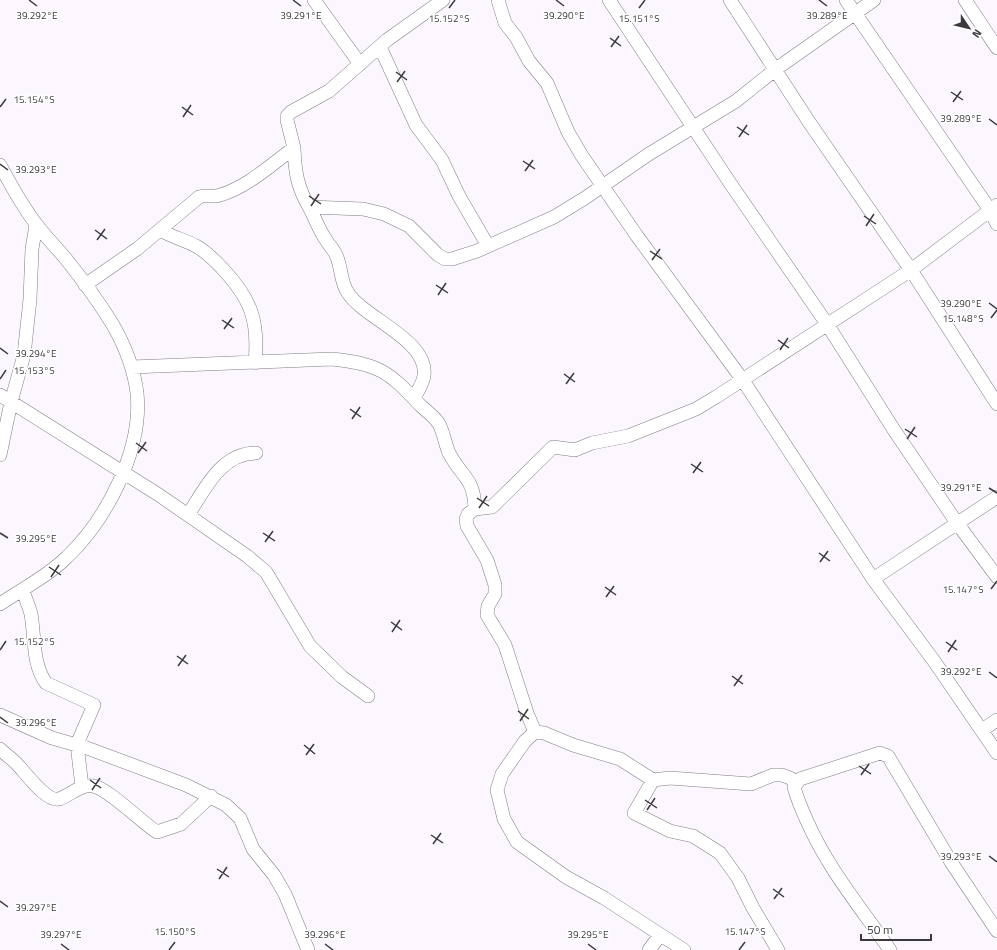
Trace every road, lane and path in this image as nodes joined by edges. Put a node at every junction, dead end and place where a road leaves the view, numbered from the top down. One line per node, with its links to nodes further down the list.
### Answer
1 (314, 0): 12 (street)
2 (443, 0): 10 (street)
3 (498, 0): 17 (street)
4 (609, 0): 14 (street)
5 (730, 0): 13 (street)
6 (846, 0): 9 (street)
7 (874, 0): 9 (street)
8 (964, 0): 11 (street)
9 (856, 13): 13 (street); 19 (street)
10 (380, 47): 12 (street); 23 (street)
11 (997, 48)
12 (360, 64): 15 (street)
13 (776, 69): 14 (street); 24 (street)
14 (694, 126): 17 (street); 26 (street)
15 (294, 148): 18 (street); 22 (street)
16 (0, 165): 21 (street)
17 (603, 186): 23 (street); 29 (street)
18 (310, 207): 23 (street); 31 (street)
19 (994, 207): 20 (street); 24 (street)
20 (997, 224)
21 (36, 225): 25 (street); 30 (street)
22 (160, 230): 25 (street); 27 (street)
23 (488, 246)
24 (911, 270): 26 (street); 32 (street)
25 (85, 285): 28 (street)
26 (827, 324): 29 (street); 39 (street)
27 (255, 362): 28 (street); 31 (street)
28 (132, 367): 35 (street)
29 (742, 379): 37 (street); 41 (street)
30 (6, 398): 34 (street); 35 (street)
31 (414, 398): 37 (street)
32 (997, 404)
33 (256, 453): 38 (street)
34 (0, 455)
35 (122, 473): 38 (street); 42 (street)
36 (997, 497): 39 (street)
37 (475, 510): 48 (street)
38 (188, 514): 44 (street)
39 (957, 523): 40 (street); 41 (street)
40 (997, 577)
41 (873, 579): 47 (street)
42 (23, 590): 43 (street); 49 (street)
43 (0, 604)
44 (368, 696)
45 (0, 715): 49 (street)
46 (997, 720): 47 (street)
47 (982, 730): 51 (street)
48 (535, 732): 52 (street); 57 (street)
49 (77, 744): 54 (street); 55 (street)
50 (0, 749): 54 (street)
51 (997, 753)
52 (653, 780): 53 (street); 61 (street)
53 (796, 782): 56 (street); 62 (street)
54 (82, 787): 55 (street)
55 (211, 796): 58 (street)
56 (997, 931)
57 (660, 935): 59 (street); 60 (street)
58 (308, 950)
59 (649, 950)
60 (684, 950)
61 (778, 950)
62 (890, 950)

